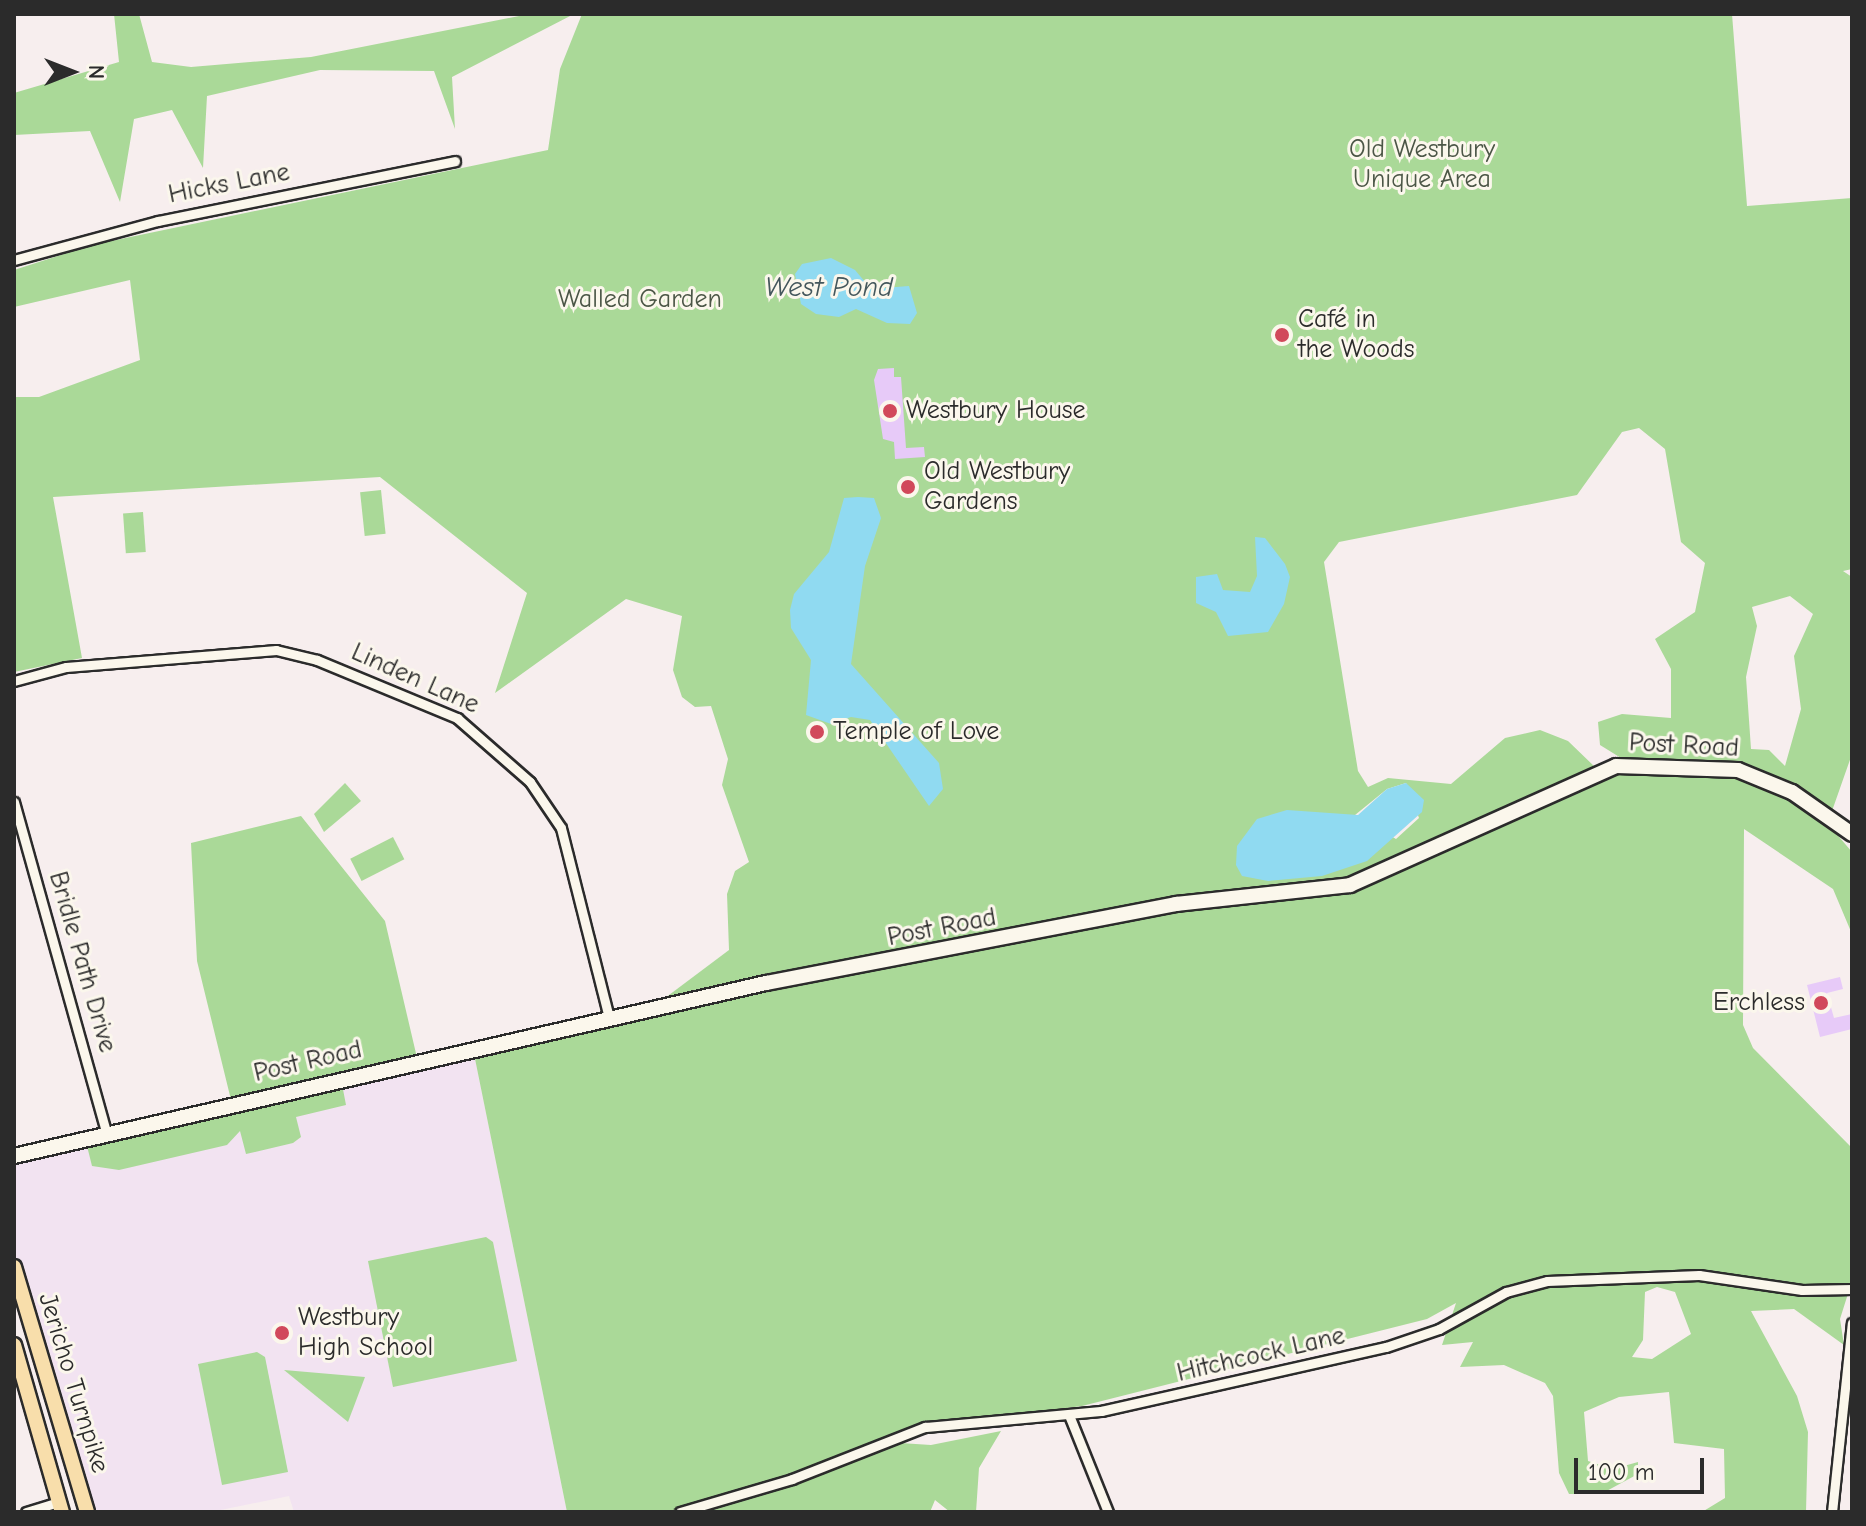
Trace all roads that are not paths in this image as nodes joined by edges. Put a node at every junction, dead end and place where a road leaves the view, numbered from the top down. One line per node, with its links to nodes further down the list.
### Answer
1 (455, 161): 2 (street, Hicks Lane)
2 (14, 260)
3 (14, 681): 6 (street, Linden Lane)
4 (14, 802): 7 (street, Bridle Path Drive)
5 (1852, 834): 6 (main road, Post Road)
6 (609, 1018): 7 (main road, Post Road)
7 (107, 1134): 8 (main road, Post Road)
8 (14, 1156)
9 (14, 1267): 14 (main road, Jericho Turnpike)
10 (1852, 1289): 15 (street, Hitchcock Lane)
11 (1852, 1323): 13 (street)
12 (14, 1345): 16 (main road, Jericho Turnpike)
13 (1849, 1378): 22 (street)
14 (57, 1415): 16 (main road); 19 (main road, Jericho Turnpike)
15 (1069, 1415): 20 (street, Hitchcock Lane); 21 (street)
16 (35, 1421): 17 (main road, Jericho Turnpike)
17 (61, 1507): 18 (street)
18 (26, 1512)
19 (87, 1512)
20 (680, 1512)
21 (1108, 1512)
22 (1832, 1512)

